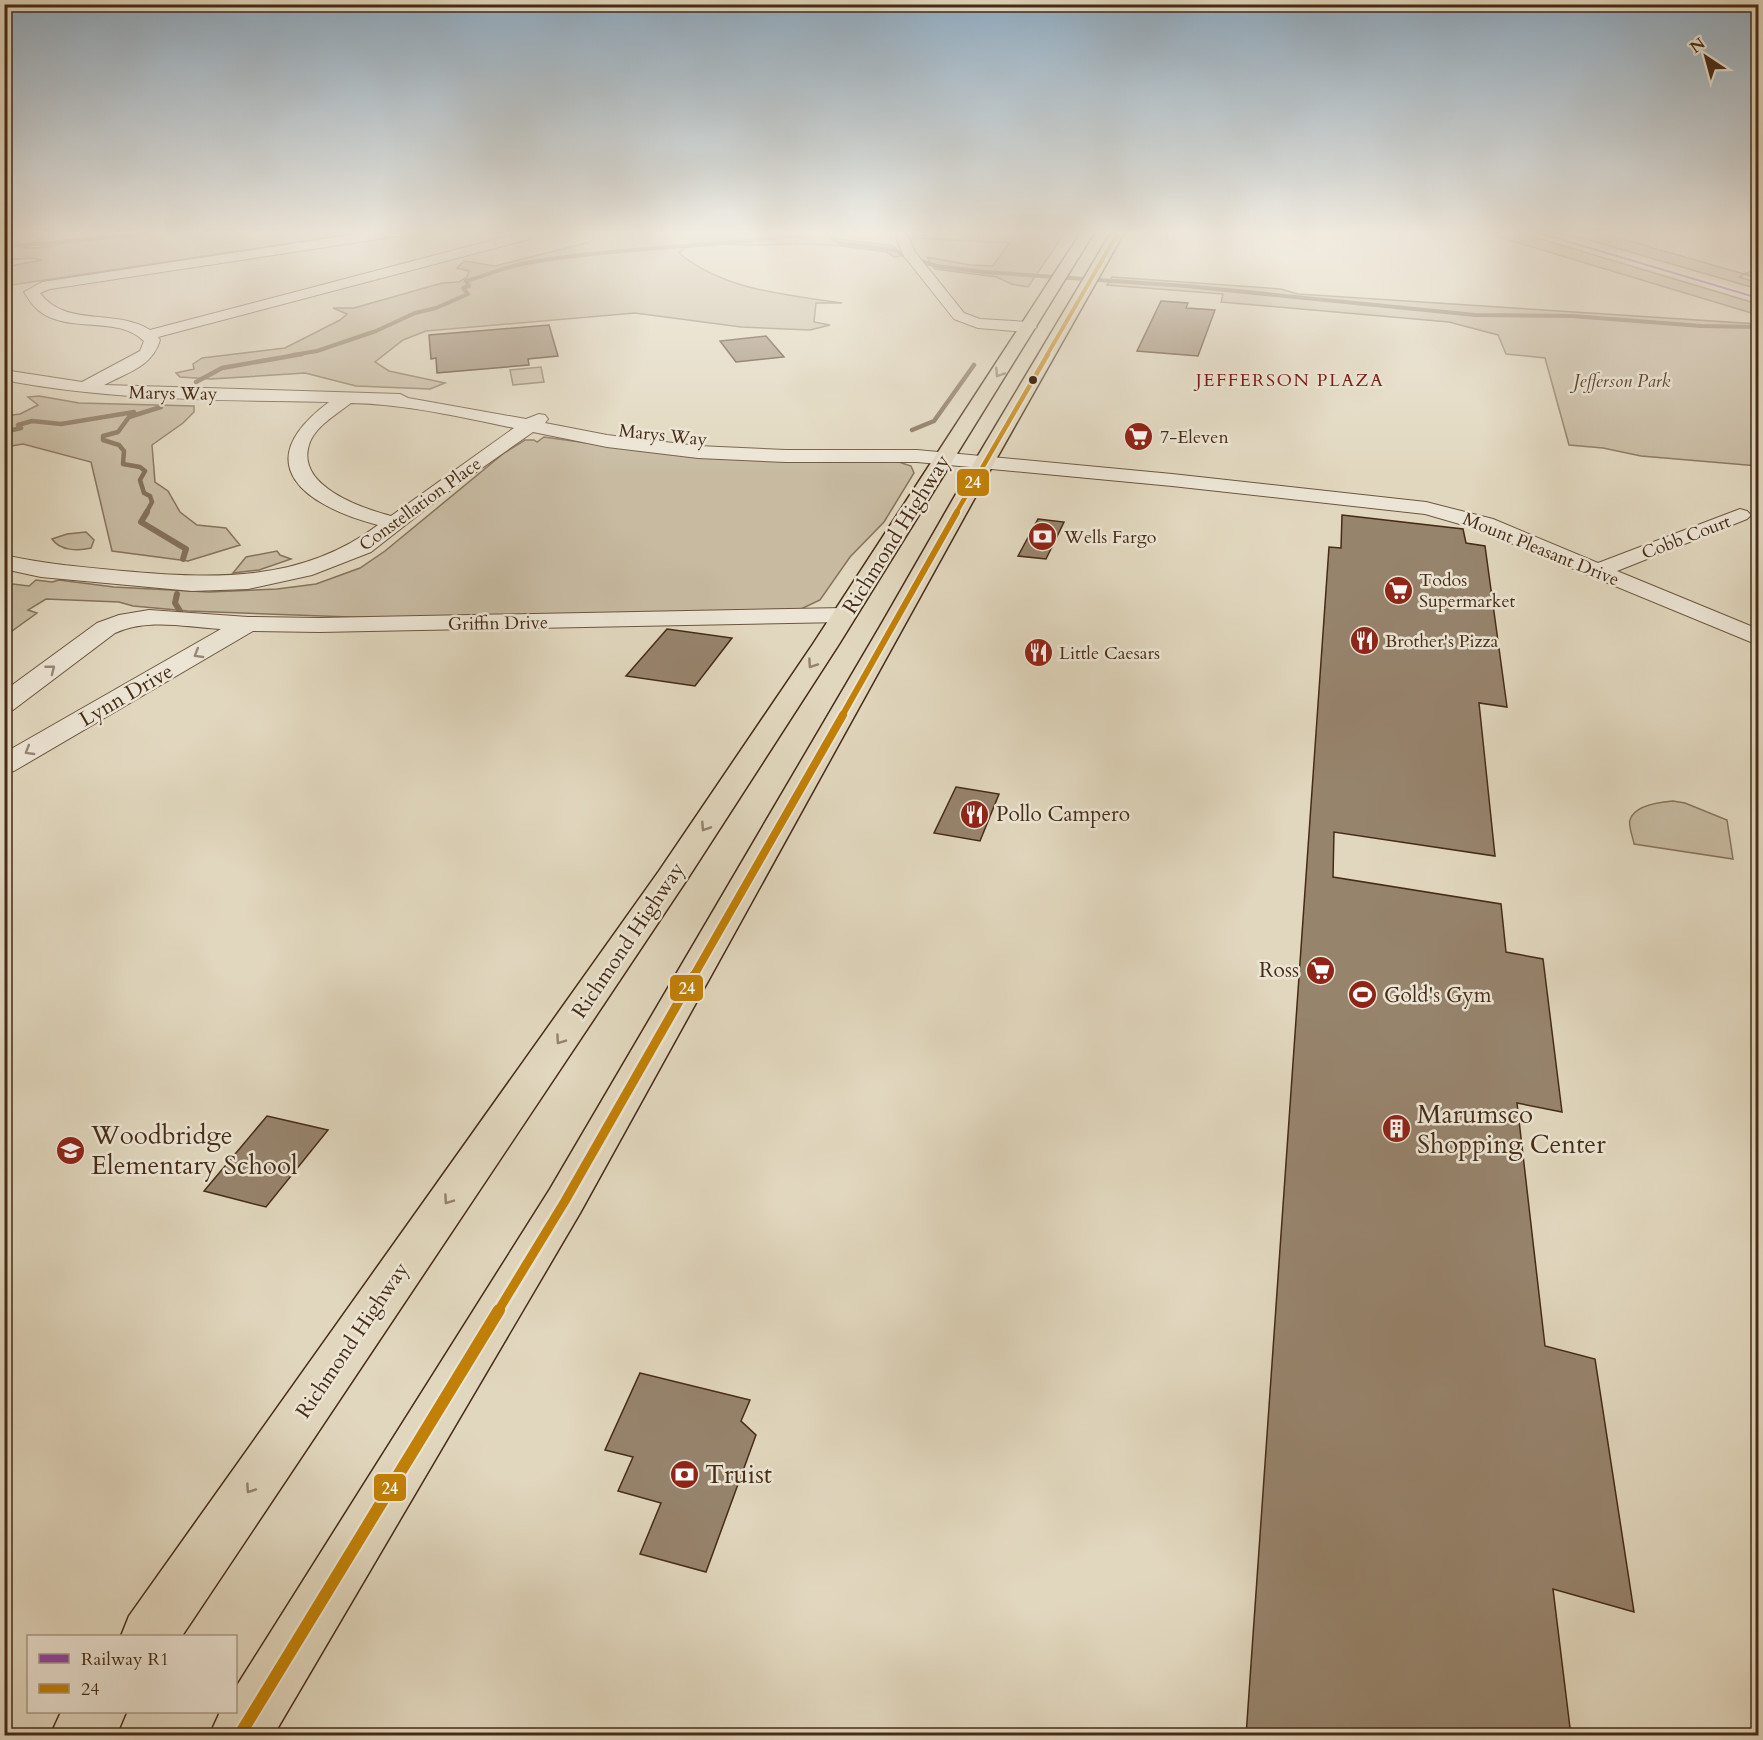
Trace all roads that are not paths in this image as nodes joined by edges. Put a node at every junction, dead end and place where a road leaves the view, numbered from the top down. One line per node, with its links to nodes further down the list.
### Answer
1 (51, 312): 7 (street)
2 (232, 312): 7 (street)
3 (956, 312): 6 (street)
4 (1039, 312): 6 (main road, Richmond Highway)
5 (1073, 312): 13 (main road, Richmond Highway)
6 (1029, 327): 12 (main road, Richmond Highway, one-way to 12)
7 (148, 335): 9 (street)
8 (4, 375): 9 (street, Marys Way)
9 (84, 388): 10 (street, Marys Way)
10 (348, 397): 11 (street, Marys Way); 15 (street)
11 (536, 421): 12 (street, Marys Way); 15 (street, Constellation Place)
12 (947, 453): 13 (street, Mount Pleasant Drive); 18 (main road, Richmond Highway)
13 (987, 458): 17 (street, Mount Pleasant Drive); 26 (main road, Richmond Highway)
14 (1740, 515): 17 (street, Cobb Court)
15 (395, 523): 16 (street, Constellation Place)
16 (4, 562)
17 (1597, 571): 20 (street, Mount Pleasant Drive)
18 (844, 615): 19 (street, Griffin Drive); 23 (main road, Richmond Highway, one-way to 23)
19 (248, 624): 21 (street, Griffin Drive, one-way to 19); 22 (street, Lynn Drive, one-way to 22)
20 (1758, 638)
21 (4, 704)
22 (4, 765)
23 (150, 1635)
24 (96, 1713): 25 (main road)
25 (80, 1736)
26 (239, 1736)

